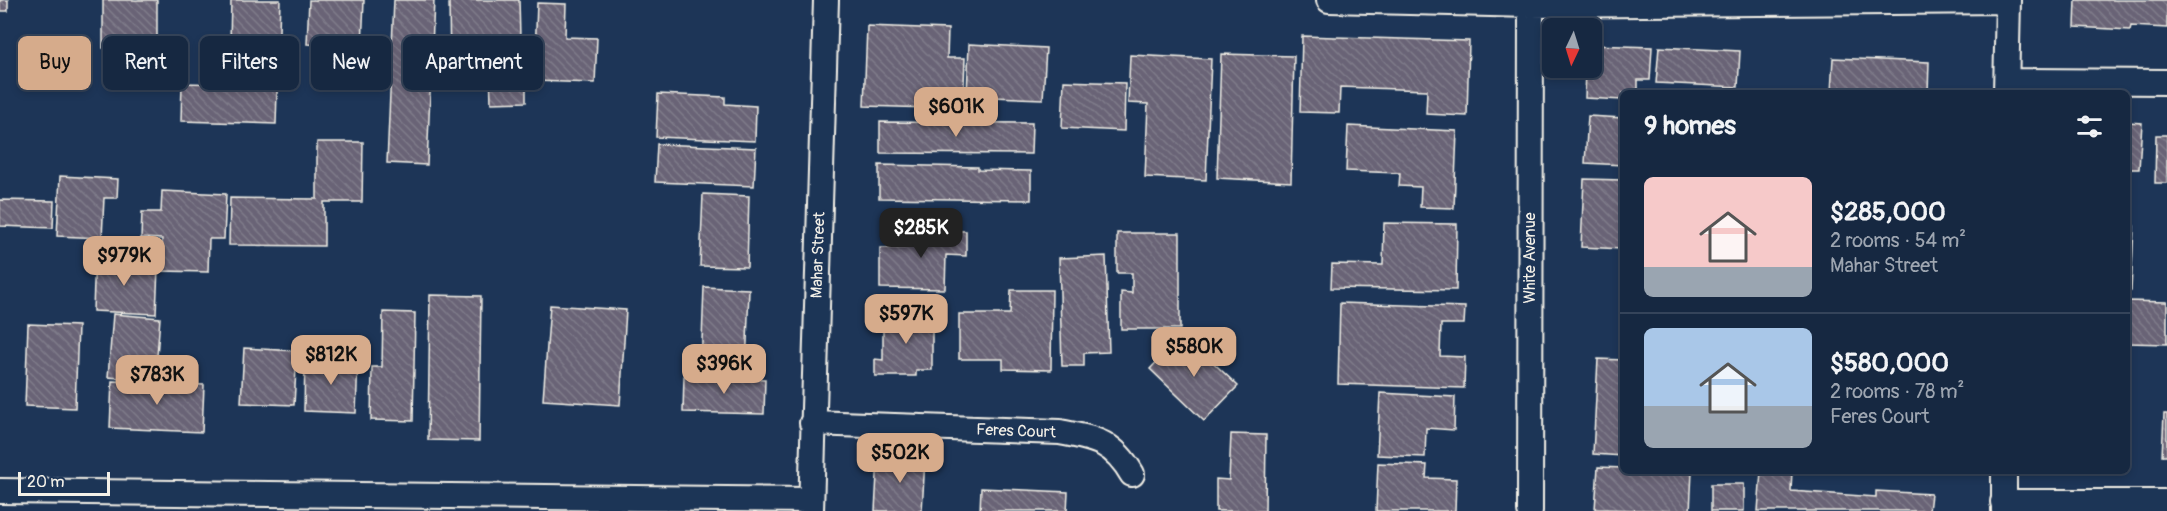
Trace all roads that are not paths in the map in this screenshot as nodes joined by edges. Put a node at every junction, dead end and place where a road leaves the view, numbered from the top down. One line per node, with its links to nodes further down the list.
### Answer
1 (826, 0): 7 (street, Mahar Street)
2 (1329, 0): 4 (street)
3 (2008, 0): 4 (street); 6 (street)
4 (1531, 5): 14 (street, White Avenue)
5 (2167, 82): 6 (street)
6 (2007, 87)
7 (812, 423): 8 (street, Feres Court); 12 (street, Mahar Street)
8 (1132, 474)
9 (2004, 474): 13 (street)
10 (0, 491): 12 (street)
11 (2167, 502): 13 (street)
12 (811, 506)
13 (2003, 506)
14 (1530, 511)

